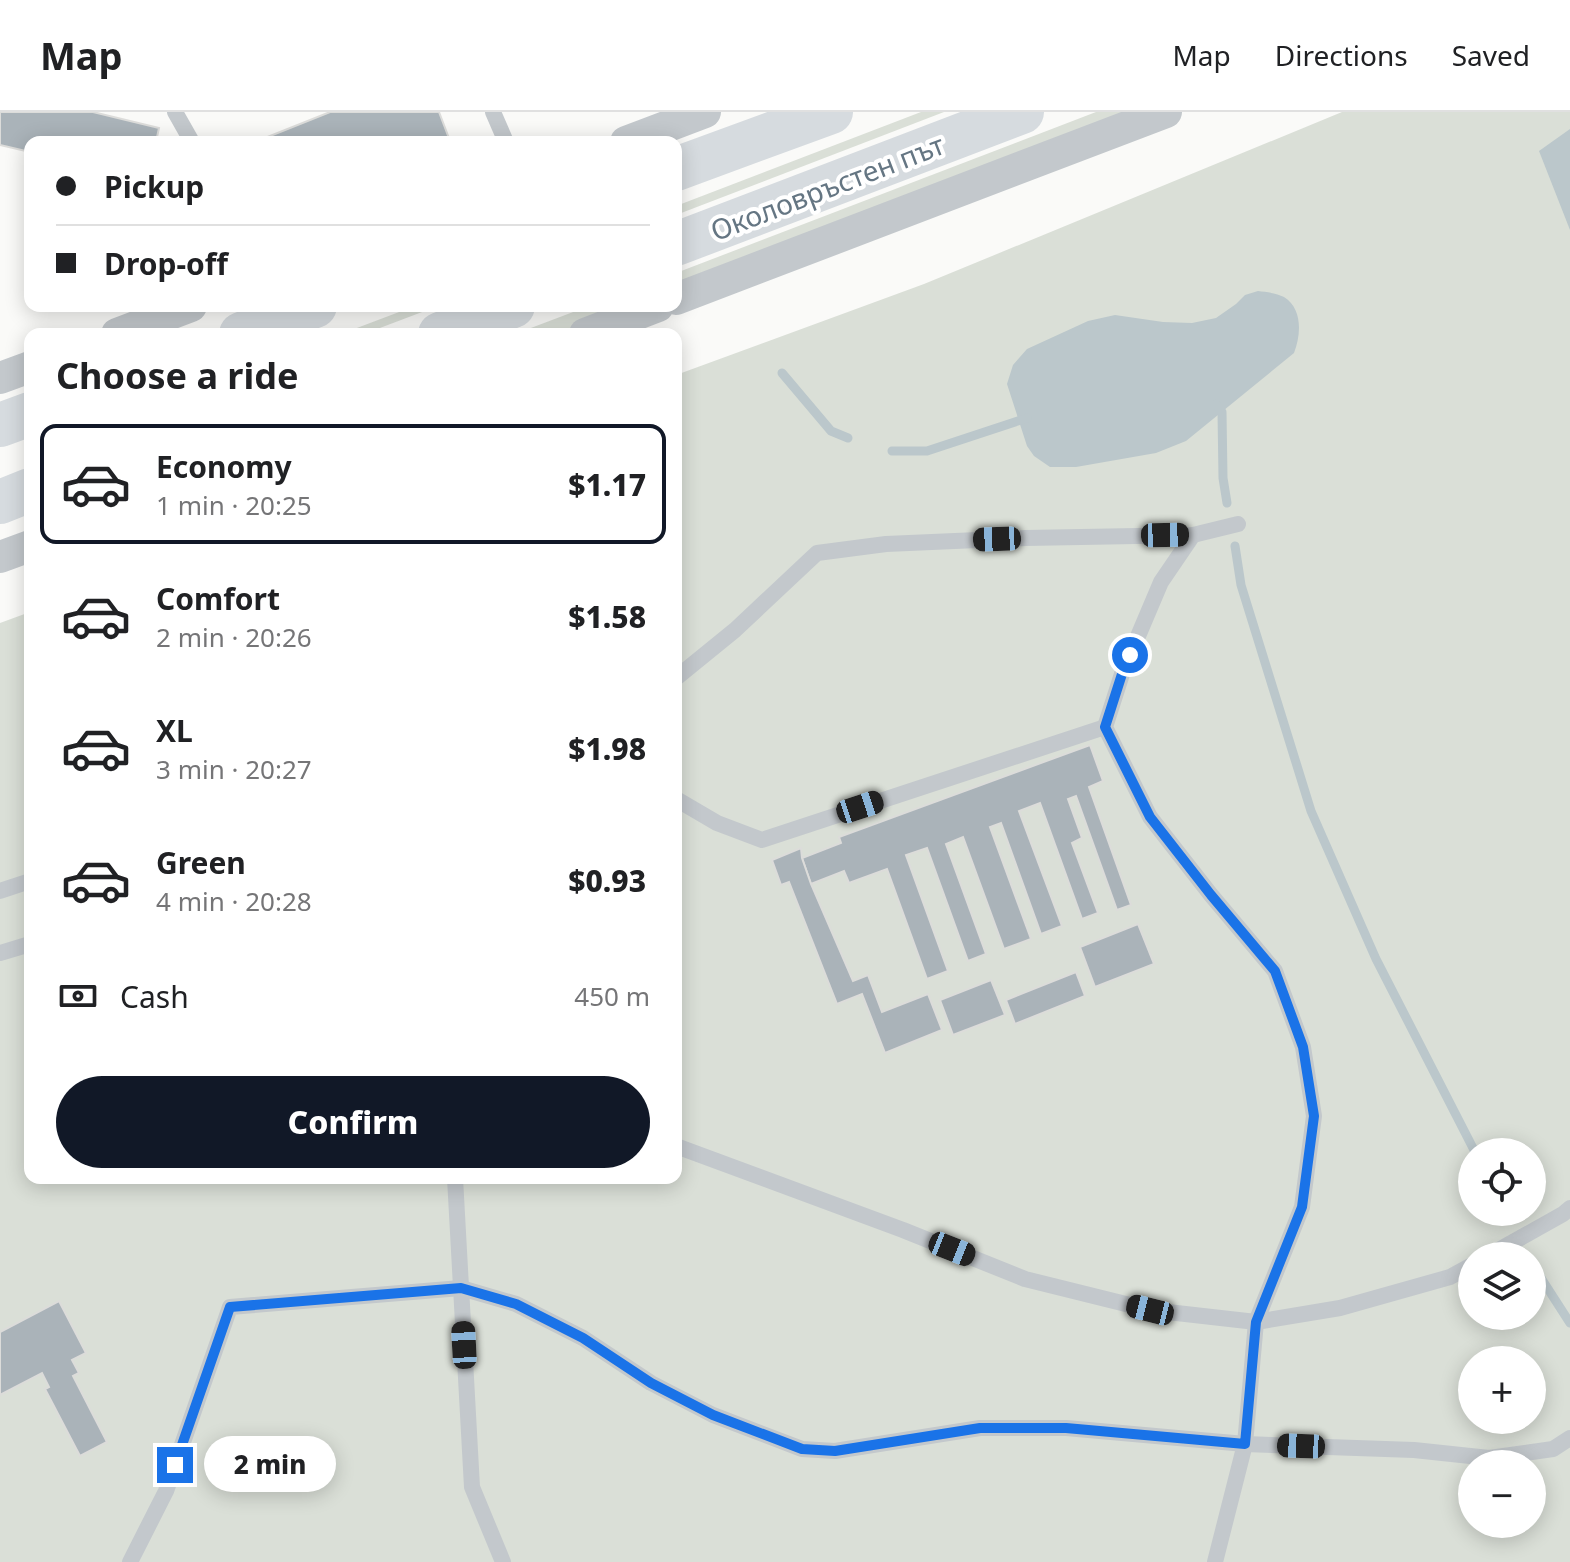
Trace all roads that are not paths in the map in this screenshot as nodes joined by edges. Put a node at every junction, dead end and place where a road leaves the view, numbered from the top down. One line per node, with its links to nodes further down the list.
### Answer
1 (175, 112): 8 (lane)
2 (493, 112): 9 (lane)
3 (705, 112): 10 (street)
4 (781, 112): 11 (highway)
5 (831, 112): 11 (highway)
6 (1022, 112): 12 (highway, Околовръстен път)
7 (1166, 112): 13 (street)
8 (189, 136)
9 (503, 136)
10 (642, 136)
11 (695, 162)
12 (682, 242)
13 (682, 297)
14 (175, 312): 18 (street)
15 (299, 312): 19 (highway)
16 (497, 312): 20 (highway)
17 (642, 312): 21 (street)
18 (133, 328)
19 (257, 328)
20 (456, 328)
21 (601, 328)
22 (24, 369): 23 (street)
23 (0, 378)
24 (24, 416): 25 (highway)
25 (0, 425)
26 (24, 492): 27 (highway)
27 (0, 502)
28 (1238, 524): 29 (lane)
29 (1193, 535): 32 (lane); 33 (lane)
30 (24, 548): 31 (street)
31 (0, 557)
32 (682, 673)
33 (1105, 727): 34 (lane); 45 (lane)
34 (682, 803)
35 (24, 883): 36 (lane)
36 (0, 891)
37 (24, 946): 38 (lane)
38 (0, 953)
39 (682, 1148): 45 (lane)
40 (455, 1184): 44 (lane)
41 (1570, 1208): 42 (lane)
42 (1513, 1242)
43 (1458, 1273): 45 (lane)
44 (461, 1288): 47 (lane); 48 (lane); 49 (lane)
45 (1256, 1322): 47 (lane)
46 (1570, 1438): 47 (lane)
47 (1245, 1444): 50 (lane)
48 (130, 1562)
49 (503, 1562)
50 (1215, 1562)

